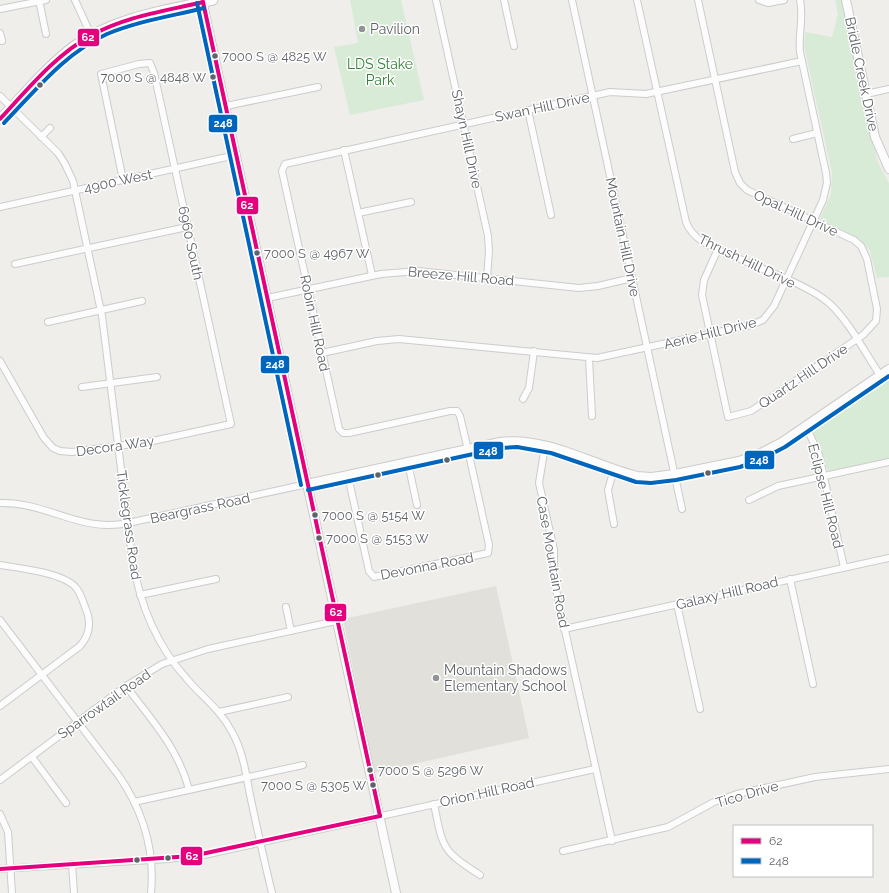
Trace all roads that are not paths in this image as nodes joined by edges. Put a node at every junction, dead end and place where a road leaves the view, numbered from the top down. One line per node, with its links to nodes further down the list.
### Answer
1 (42, 0): 14 (street); 16 (street)
2 (75, 0): 17 (street)
3 (213, 0): 13 (main road)
4 (436, 0): 32 (street, Shayn Hill Drive)
5 (504, 0): 19 (street)
6 (572, 0): 27 (street, Mountain Hill Drive)
7 (637, 0): 24 (street, Thrush Hill Drive)
8 (698, 0): 21 (street, Opal Hill Drive)
9 (759, 0): 10 (street)
10 (784, 0)
11 (800, 0): 20 (street, Aerie Hill Drive)
12 (846, 0): 25 (street, Bridle Creek Drive)
13 (202, 1): 17 (main road); 28 (street)
14 (0, 9)
15 (0, 33): 18 (street)
16 (46, 34)
17 (91, 35): 29 (main road)
18 (2, 42)
19 (514, 46)
20 (802, 61): 21 (street, Swan Hill Drive); 34 (street, Aerie Hill Drive)
21 (715, 80): 24 (street, Swan Hill Drive); 48 (street, Opal Hill Drive)
22 (318, 86): 28 (street)
23 (889, 89): 25 (street)
24 (657, 92): 27 (street, Swan Hill Drive); 51 (street, Thrush Hill Drive)
25 (866, 94): 41 (street, Bridle Creek Drive)
26 (0, 96): 29 (street, Ticklegrass Road)
27 (592, 96): 30 (street, Swan Hill Drive); 55 (street, Mountain Hill Drive)
28 (226, 106): 38 (street)
29 (12, 107): 31 (main road); 35 (street, Ticklegrass Road)
30 (528, 110): 32 (street, Swan Hill Drive); 47 (street)
31 (0, 119)
32 (463, 124): 37 (street, Swan Hill Drive); 54 (street, Shayn Hill Drive)
33 (50, 128): 35 (street)
34 (817, 133): 36 (street); 48 (street, Aerie Hill Drive)
35 (41, 137): 43 (street, Ticklegrass Road)
36 (793, 139)
37 (344, 150): 39 (street, Swan Hill Drive); 46 (street)
38 (236, 155): 40 (street, 4900 West); 58 (street)
39 (283, 166): 57 (street, Robin Hill Road)
40 (175, 169): 42 (street, 4900 West); 42 (street, 6960 South); 49 (street, 6960 South)
41 (889, 169)
42 (123, 180): 43 (street, 4900 West)
43 (75, 190): 45 (street, 4900 West); 50 (street, Ticklegrass Road)
44 (411, 202): 46 (street)
45 (0, 207)
46 (358, 213): 53 (street)
47 (551, 215)
48 (813, 221): 56 (street, Aerie Hill Drive); 62 (street, Opal Hill Drive)
49 (187, 227): 50 (street); 77 (street, 6960 South)
50 (88, 248): 52 (street); 60 (street, Ticklegrass Road)
51 (718, 249): 56 (street, Thrush Hill Drive); 63 (street)
52 (15, 264)
53 (372, 276): 54 (street, Breeze Hill Road); 57 (street, Breeze Hill Road)
54 (487, 278): 55 (street, Breeze Hill Road)
55 (632, 278): 65 (street, Mountain Hill Drive)
56 (786, 280): 63 (street, Aerie Hill Drive); 64 (street, Thrush Hill Drive)
57 (308, 289): 58 (street, Breeze Hill Road); 67 (street, Robin Hill Road)
58 (267, 298): 88 (street)
59 (142, 301): 60 (street)
60 (101, 310): 61 (street); 73 (street, Ticklegrass Road)
61 (48, 322)
62 (873, 326): 64 (street, Quartz Hill Drive)
63 (710, 334): 64 (street, Quartz Hill Drive); 65 (street, Aerie Hill Drive)
64 (857, 340): 71 (street, Thrush Hill Drive)
65 (648, 348): 68 (street, Aerie Hill Drive); 85 (street, Mountain Hill Drive)
66 (534, 351): 67 (street, Aerie Hill Drive); 68 (street, Aerie Hill Drive); 75 (street)
67 (322, 353): 81 (street, Robin Hill Road)
68 (589, 358): 76 (street)
69 (0, 361): 79 (street, Decora Way)
70 (889, 369): 71 (street)
71 (880, 375): 78 (street)
72 (157, 377): 73 (street)
73 (110, 383): 74 (street); 79 (street, Ticklegrass Road)
74 (82, 387)
75 (523, 399)
76 (592, 416)
77 (230, 424): 79 (street, Decora Way)
78 (806, 426): 85 (street); 87 (street, Eclipse Hill Road)
79 (118, 446): 93 (street, Ticklegrass Road)
80 (546, 446): 81 (street); 84 (street); 106 (street, Case Mountain Road)
81 (468, 450): 83 (street); 86 (street, Devonna Road)
82 (889, 462): 87 (street)
83 (408, 463): 86 (street); 91 (street)
84 (614, 469): 85 (street); 94 (street)
85 (675, 474): 92 (street, Mountain Hill Drive)
86 (348, 476): 88 (street)
87 (824, 476): 89 (street); 97 (street, Eclipse Hill Road)
88 (308, 484): 93 (street, Beargrass Road); 104 (street)
89 (749, 500)
90 (0, 504): 93 (street, Beargrass Road)
91 (417, 505)
92 (682, 508)
93 (128, 524): 100 (street, Ticklegrass Road)
94 (614, 524)
95 (889, 558): 97 (street, Galaxy Hill Road)
96 (0, 565): 109 (street)
97 (844, 568): 99 (street, Galaxy Hill Road)
98 (216, 579): 100 (street)
99 (790, 579): 101 (street, Galaxy Hill Road); 110 (street)
100 (140, 595): 108 (street, Ticklegrass Road)
101 (678, 604): 106 (street, Galaxy Hill Road); 114 (street)
102 (286, 607): 107 (street)
103 (0, 620): 105 (street)
104 (336, 621): 107 (street, Sparrowtail Road); 128 (street)
105 (2, 627): 109 (street)
106 (564, 629): 119 (street, Case Mountain Road)
107 (291, 631): 108 (street, Sparrowtail Road)
108 (172, 660): 111 (street, Sparrowtail Road); 115 (street, Ticklegrass Road)
109 (42, 675): 113 (street); 116 (street)
110 (813, 684)
111 (126, 686): 116 (street, Sparrowtail Road); 123 (street)
112 (288, 697): 115 (street)
113 (0, 706)
114 (700, 709)
115 (219, 712): 121 (street, Ticklegrass Road)
116 (77, 722): 117 (street, Sparrowtail Road); 124 (street)
117 (32, 757): 122 (street, Sparrowtail Road); 125 (street)
118 (303, 765): 121 (street)
119 (595, 769): 126 (street, Orion Hill Road); 129 (street, Case Mountain Road)
120 (889, 769): 129 (street, Tico Drive)
121 (246, 777): 123 (street); 130 (street, Ticklegrass Road)
122 (0, 780)
123 (188, 790): 124 (street)
124 (134, 802): 132 (street)
125 (66, 803)
126 (434, 804): 128 (street, Orion Hill Road); 136 (street)
127 (0, 814): 134 (street)
128 (380, 816): 130 (street, Orion Hill Road); 141 (street)
129 (612, 841): 131 (street, Tico Drive)
130 (260, 842): 132 (street, Orion Hill Road); 140 (street, Ticklegrass Road)
131 (563, 852)
132 (150, 860): 133 (street, Orion Hill Road); 139 (street)
133 (72, 864): 134 (street, Orion Hill Road); 138 (street)
134 (11, 868): 135 (street, Orion Hill Road); 137 (street)
135 (0, 869)
136 (480, 875)
137 (12, 893)
138 (74, 893)
139 (150, 893)
140 (272, 893)
141 (396, 893)

